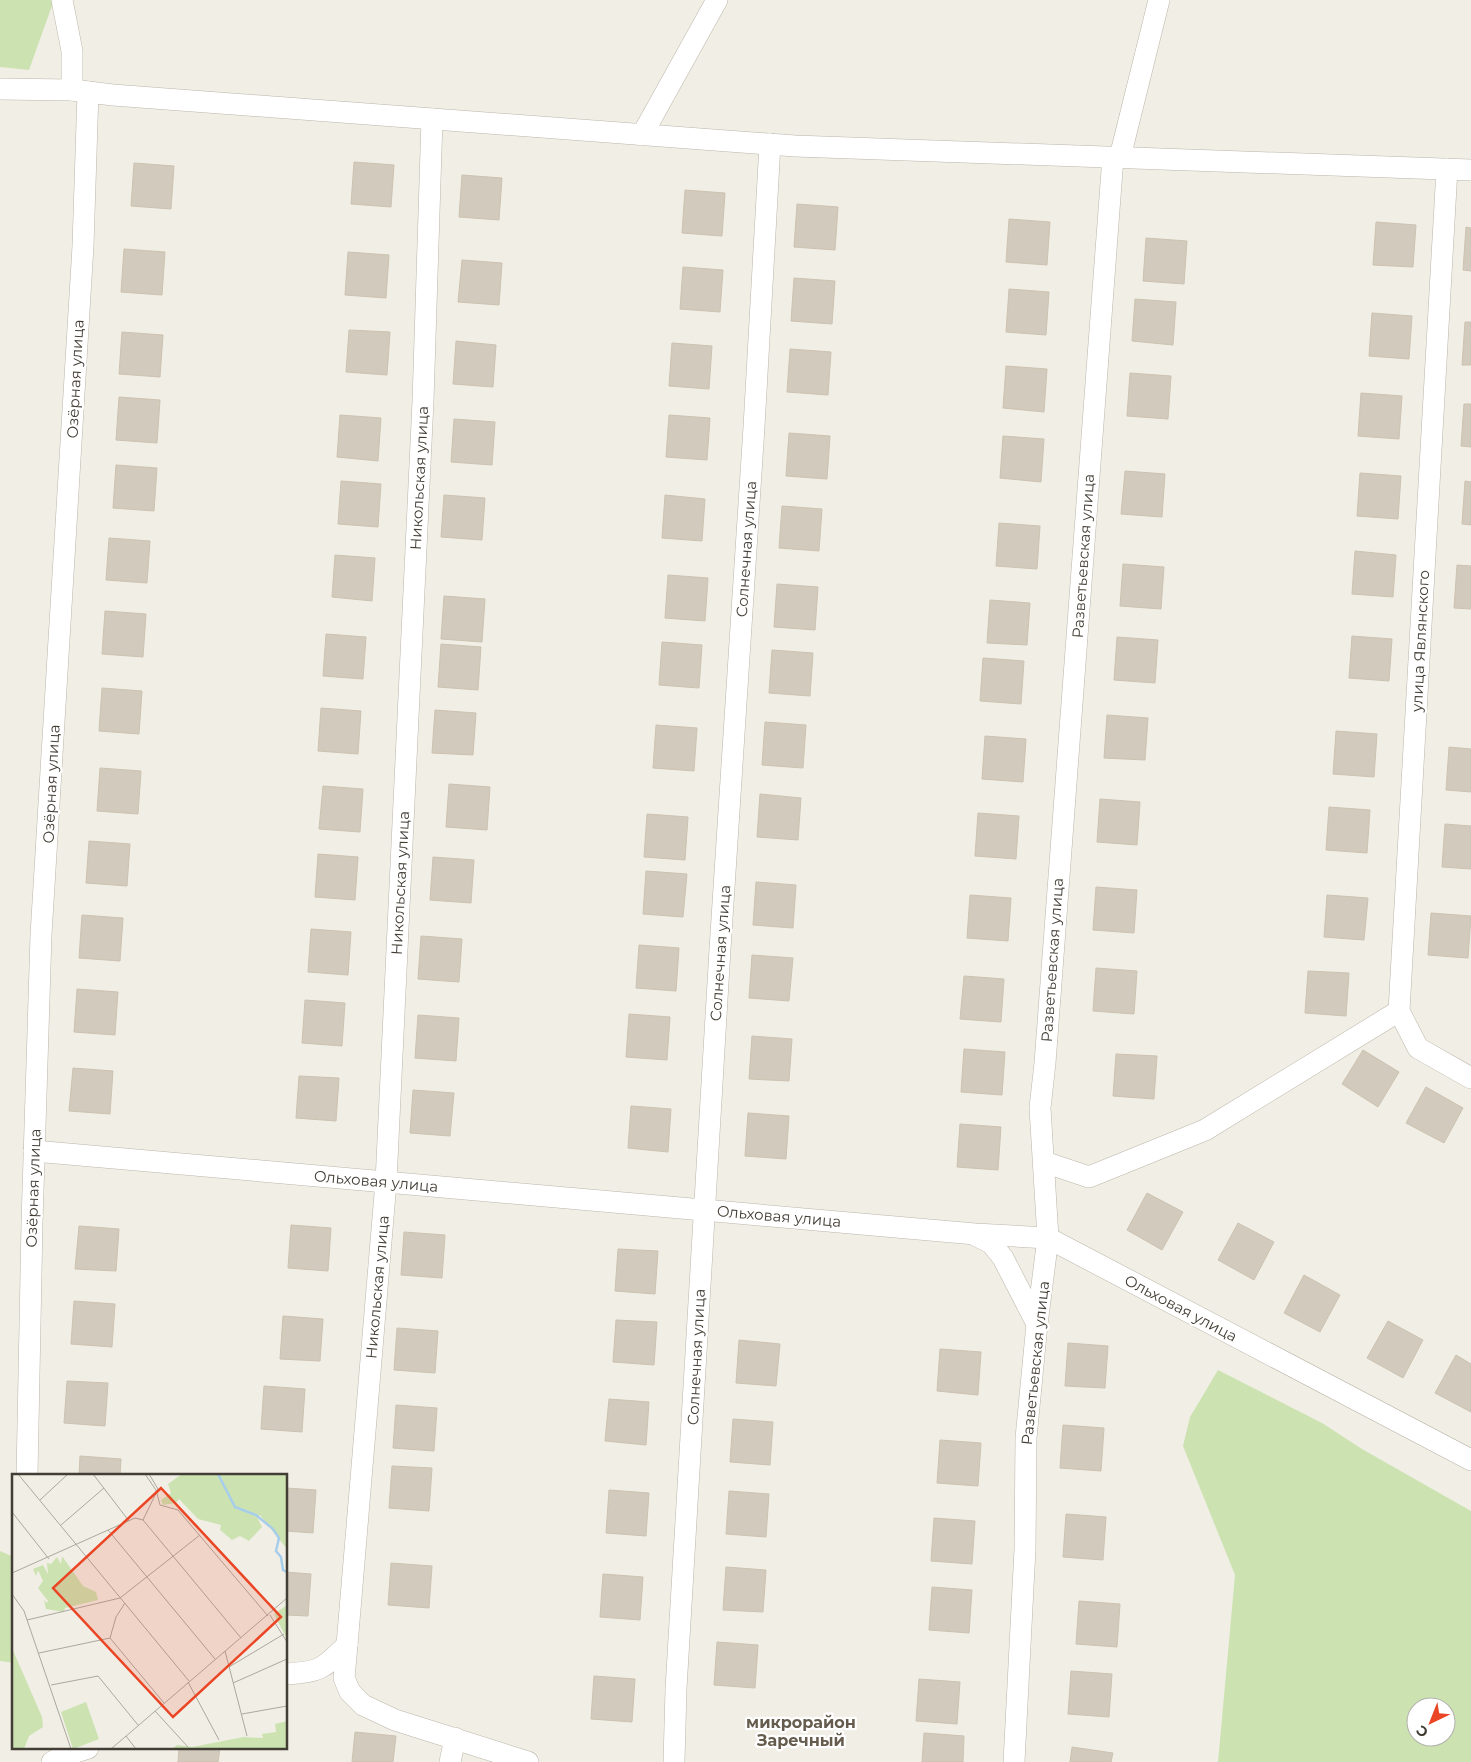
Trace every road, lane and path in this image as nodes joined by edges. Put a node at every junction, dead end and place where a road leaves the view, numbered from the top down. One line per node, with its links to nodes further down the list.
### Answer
1 (62, 0): 5 (street, Озёрная улица)
2 (717, 0): 7 (street)
3 (1159, 0): 9 (street, Разветьевская улица)
4 (0, 89): 5 (street)
5 (80, 91): 6 (street); 14 (street, Озёрная улица)
6 (432, 119): 7 (street); 16 (street, Никольская улица)
7 (642, 135): 8 (street)
8 (770, 144): 9 (street); 17 (street, Солнечная улица)
9 (1116, 157): 10 (street); 15 (street, Разветьевская улица)
10 (1446, 169): 11 (street); 12 (street, улица Являнского)
11 (1471, 170)
12 (1399, 1011): 13 (street); 15 (street)
13 (1471, 1078)
14 (34, 1151): 16 (street, Ольховая улица); 22 (street, Озёрная улица)
15 (1044, 1162): 19 (street, Разветьевская улица)
16 (386, 1182): 17 (street, Ольховая улица); 23 (street, Никольская улица)
17 (704, 1210): 18 (street, Ольховая улица); 30 (street, Солнечная улица)
18 (975, 1234): 19 (street, Ольховая улица); 20 (street)
19 (1048, 1238): 20 (street, Разветьевская улица); 21 (street, Ольховая улица)
20 (1037, 1324): 31 (street, Разветьевская улица)
21 (1471, 1460)
22 (27, 1474)
23 (347, 1645): 24 (street); 25 (street, Никольская улица)
24 (288, 1674)
25 (455, 1738): 28 (street); 29 (street, Никольская улица)
26 (82, 1750): 27 (street)
27 (61, 1757)
28 (450, 1762)
29 (528, 1762)
30 (674, 1762)
31 (1014, 1762)

